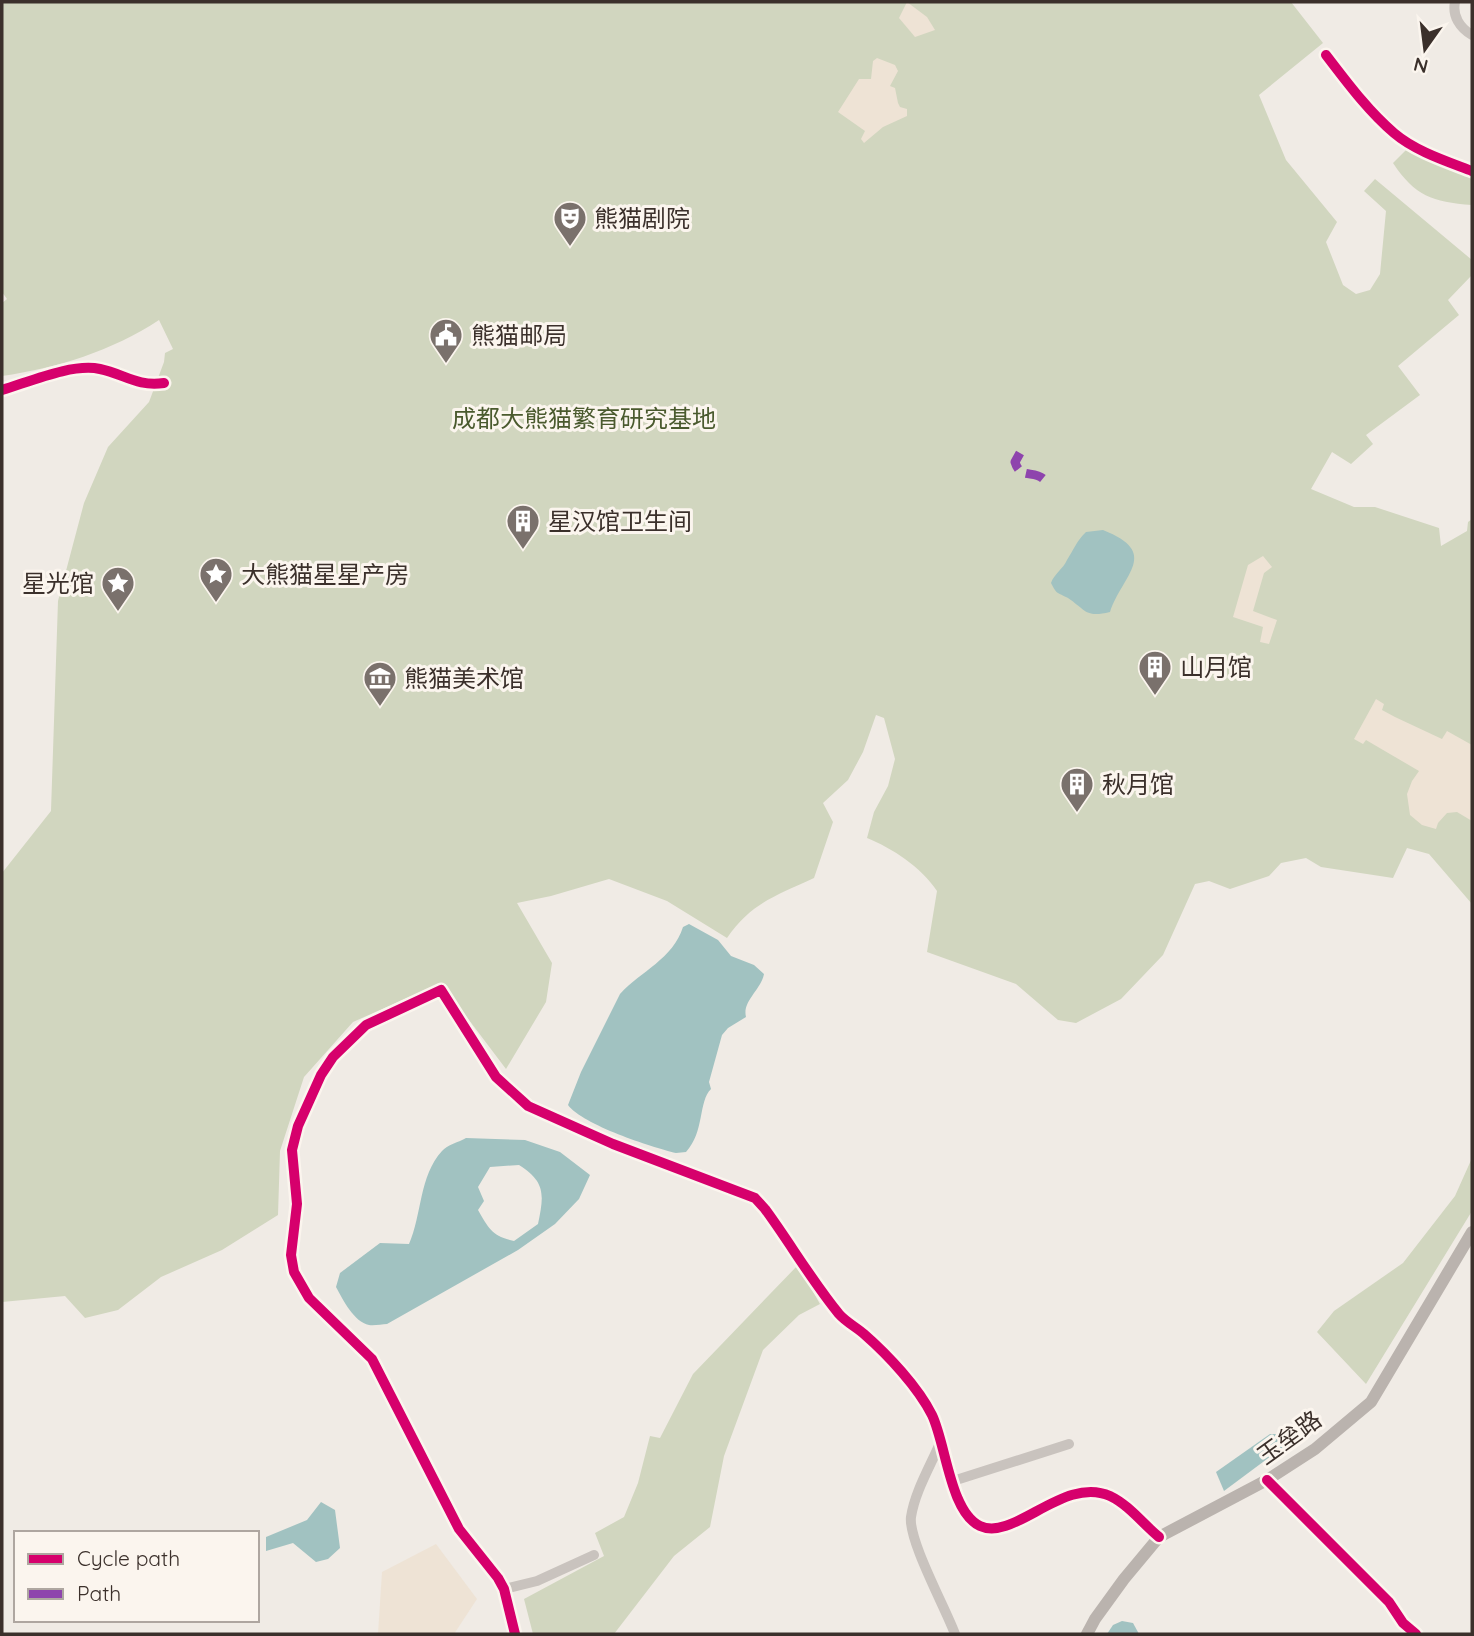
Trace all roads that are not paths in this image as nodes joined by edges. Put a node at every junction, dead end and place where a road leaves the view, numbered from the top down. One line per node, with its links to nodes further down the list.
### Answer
1 (1455, 2): 2 (street)
2 (1472, 36)
3 (1326, 55): 4 (street)
4 (1472, 171)
5 (164, 383): 6 (street)
6 (2, 390)
7 (1472, 1232): 10 (street, 玉垒路)
8 (942, 1441): 11 (street); 14 (street); 16 (street)
9 (1069, 1444): 11 (street)
10 (1267, 1480): 12 (street, 玉垒路); 18 (street)
11 (953, 1481): 12 (street)
12 (1159, 1537): 17 (street, 玉垒路)
13 (594, 1555): 14 (street)
14 (504, 1589): 15 (street)
15 (515, 1634)
16 (955, 1634)
17 (1087, 1634)
18 (1416, 1634)

